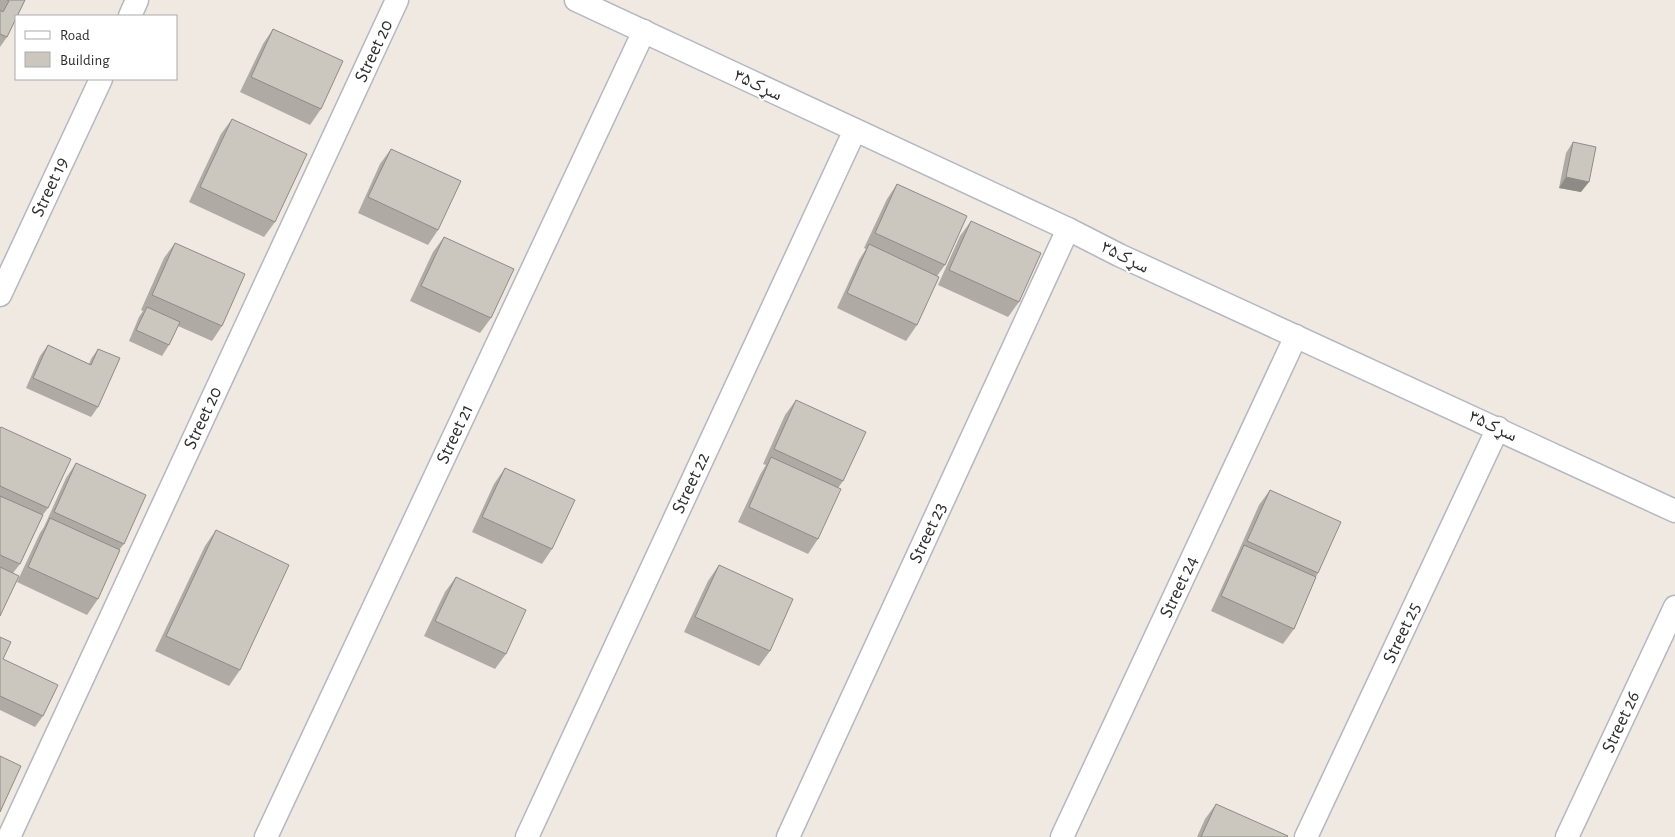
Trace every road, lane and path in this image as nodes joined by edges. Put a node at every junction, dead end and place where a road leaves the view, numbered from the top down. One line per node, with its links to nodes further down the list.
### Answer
1 (137, 0): 4 (street)
2 (398, 0): 14 (street, Street 20)
3 (576, 0): 5 (street, سړک۳۵)
4 (130, 15)
5 (644, 32): 7 (street, سړک۳۵); 15 (street, Street 21)
6 (101, 80): 9 (street, Street 19)
7 (855, 130): 8 (street, سړک۳۵); 16 (street, Street 22)
8 (1068, 229): 10 (street, سړک۳۵); 17 (street, Street 23)
9 (0, 295)
10 (1296, 336): 11 (street, سړک۳۵); 18 (street, Street 24)
11 (1498, 428): 12 (street, سړک۳۵); 19 (street, Street 25)
12 (1675, 511)
13 (1675, 607): 20 (street, Street 26)
14 (9, 837)
15 (266, 837)
16 (526, 837)
17 (788, 837)
18 (1062, 837)
19 (1306, 837)
20 (1567, 837)

